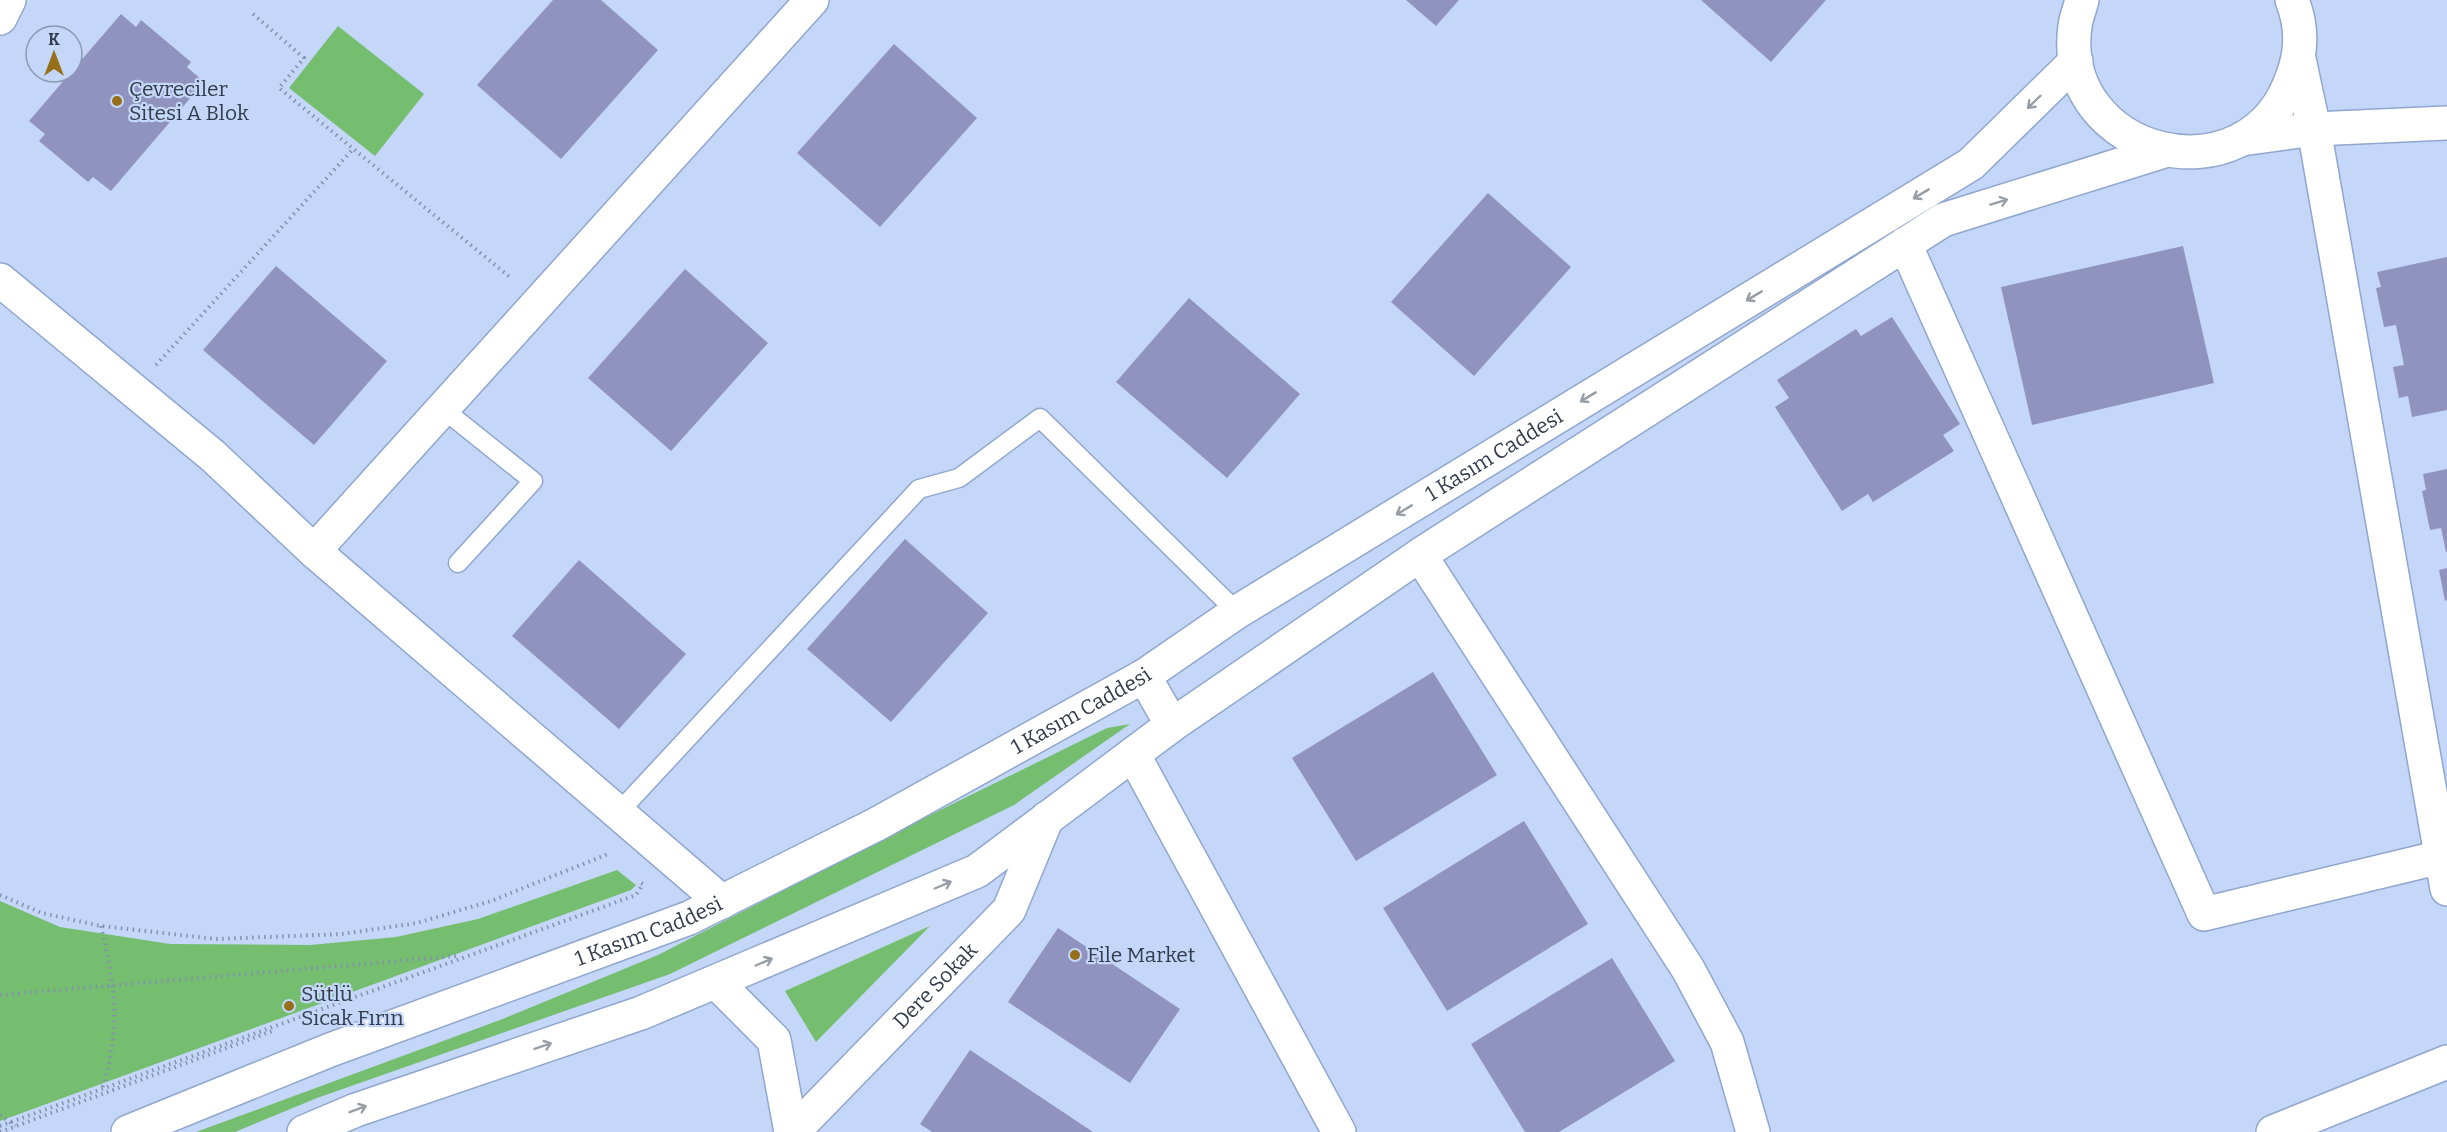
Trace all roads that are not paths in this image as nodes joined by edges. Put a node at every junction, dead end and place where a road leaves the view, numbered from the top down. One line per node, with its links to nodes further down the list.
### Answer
1 (9, 0): 5 (street)
2 (812, 0): 14 (street)
3 (2082, 0): 7 (street)
4 (2293, 1): 6 (street)
5 (0, 18)
6 (2299, 59): 9 (street); 10 (street)
7 (2076, 61): 11 (street); 18 (street, 1 Kasım Caddesi, one-way to 18)
8 (2447, 123): 9 (street)
9 (2314, 129): 10 (street); 24 (street)
10 (2242, 139): 11 (street)
11 (2164, 151): 12 (street, 1 Kasım Caddesi, one-way to 11)
12 (1905, 244): 16 (street, 1 Kasım Caddesi); 24 (street)
13 (0, 280): 15 (street)
14 (443, 409): 15 (street); 17 (lane)
15 (314, 551): 22 (street)
16 (1419, 555): 20 (street, 1 Kasım Caddesi); 33 (street)
17 (458, 563)
18 (1236, 612): 19 (street, 1 Kasım Caddesi); 22 (lane)
19 (1144, 676): 20 (street); 26 (street, 1 Kasım Caddesi)
20 (1172, 725): 21 (street, 1 Kasım Caddesi)
21 (1133, 754): 23 (street, 1 Kasım Caddesi); 32 (street)
22 (618, 813): 26 (street)
23 (1047, 818): 27 (street, 1 Kasım Caddesi, one-way to 23); 31 (street, Dere Sokak)
24 (2441, 856): 25 (street)
25 (2447, 889)
26 (722, 902): 29 (street, 1 Kasım Caddesi)
27 (716, 982): 30 (street, 1 Kasım Caddesi, one-way to 27); 31 (street)
28 (2447, 1062): 34 (street)
29 (128, 1132)
30 (304, 1132)
31 (792, 1132)
32 (1339, 1132)
33 (1753, 1132)
34 (2273, 1132)

